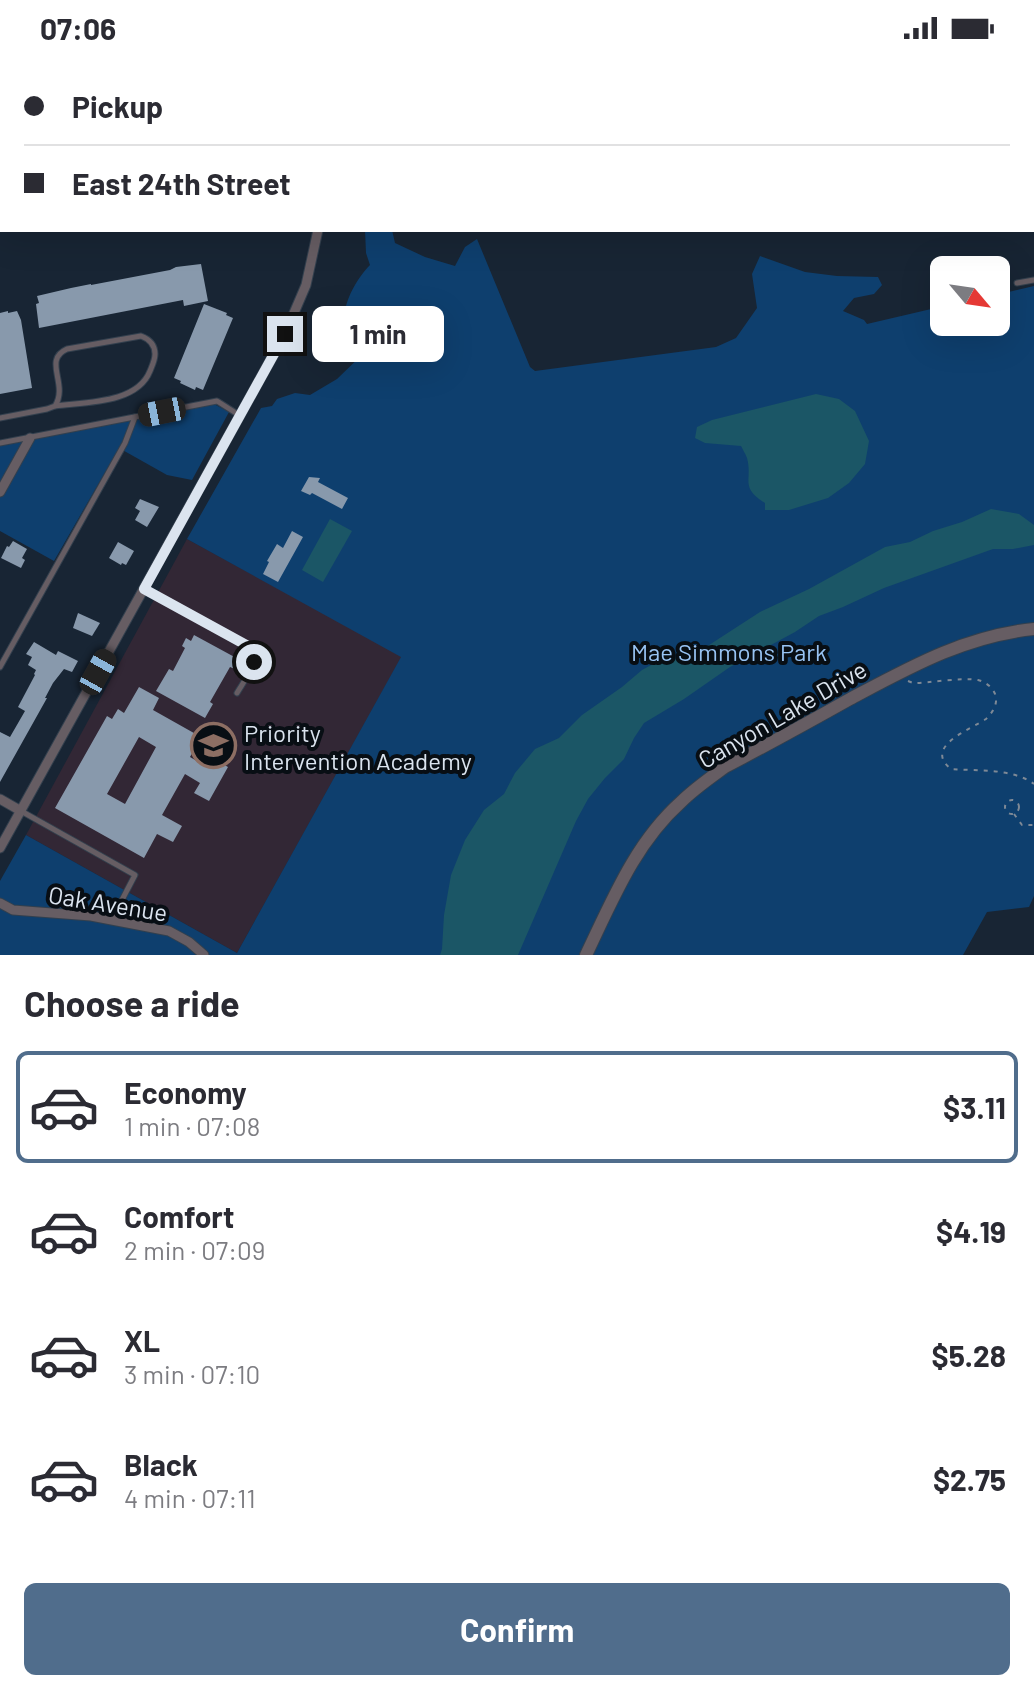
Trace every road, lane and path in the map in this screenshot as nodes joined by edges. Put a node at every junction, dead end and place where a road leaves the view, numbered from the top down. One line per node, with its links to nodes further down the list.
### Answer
1 (318, 232): 5 (street)
2 (1034, 280): 3 (lane)
3 (1017, 283)
4 (55, 406): 4 (lane); 7 (lane)
5 (240, 415): 6 (lane); 11 (street)
6 (135, 417): 8 (lane); 13 (lane)
7 (0, 418)
8 (30, 438): 9 (lane); 10 (street)
9 (0, 443)
10 (0, 492)
11 (144, 589): 15 (lane); 18 (street)
12 (1034, 629): 14 (street, Canyon Lake Drive)
13 (0, 667)
14 (897, 674): 16 (path); 25 (street, Canyon Lake Drive)
15 (237, 693)
16 (1034, 784)
17 (0, 799): 18 (street)
18 (21, 811): 21 (street); 23 (lane)
19 (1014, 814): 20 (path)
20 (1034, 825)
21 (0, 848)
22 (0, 903): 23 (street, Oak Avenue)
23 (112, 920): 24 (street, Oak Avenue)
24 (204, 955)
25 (586, 955)

